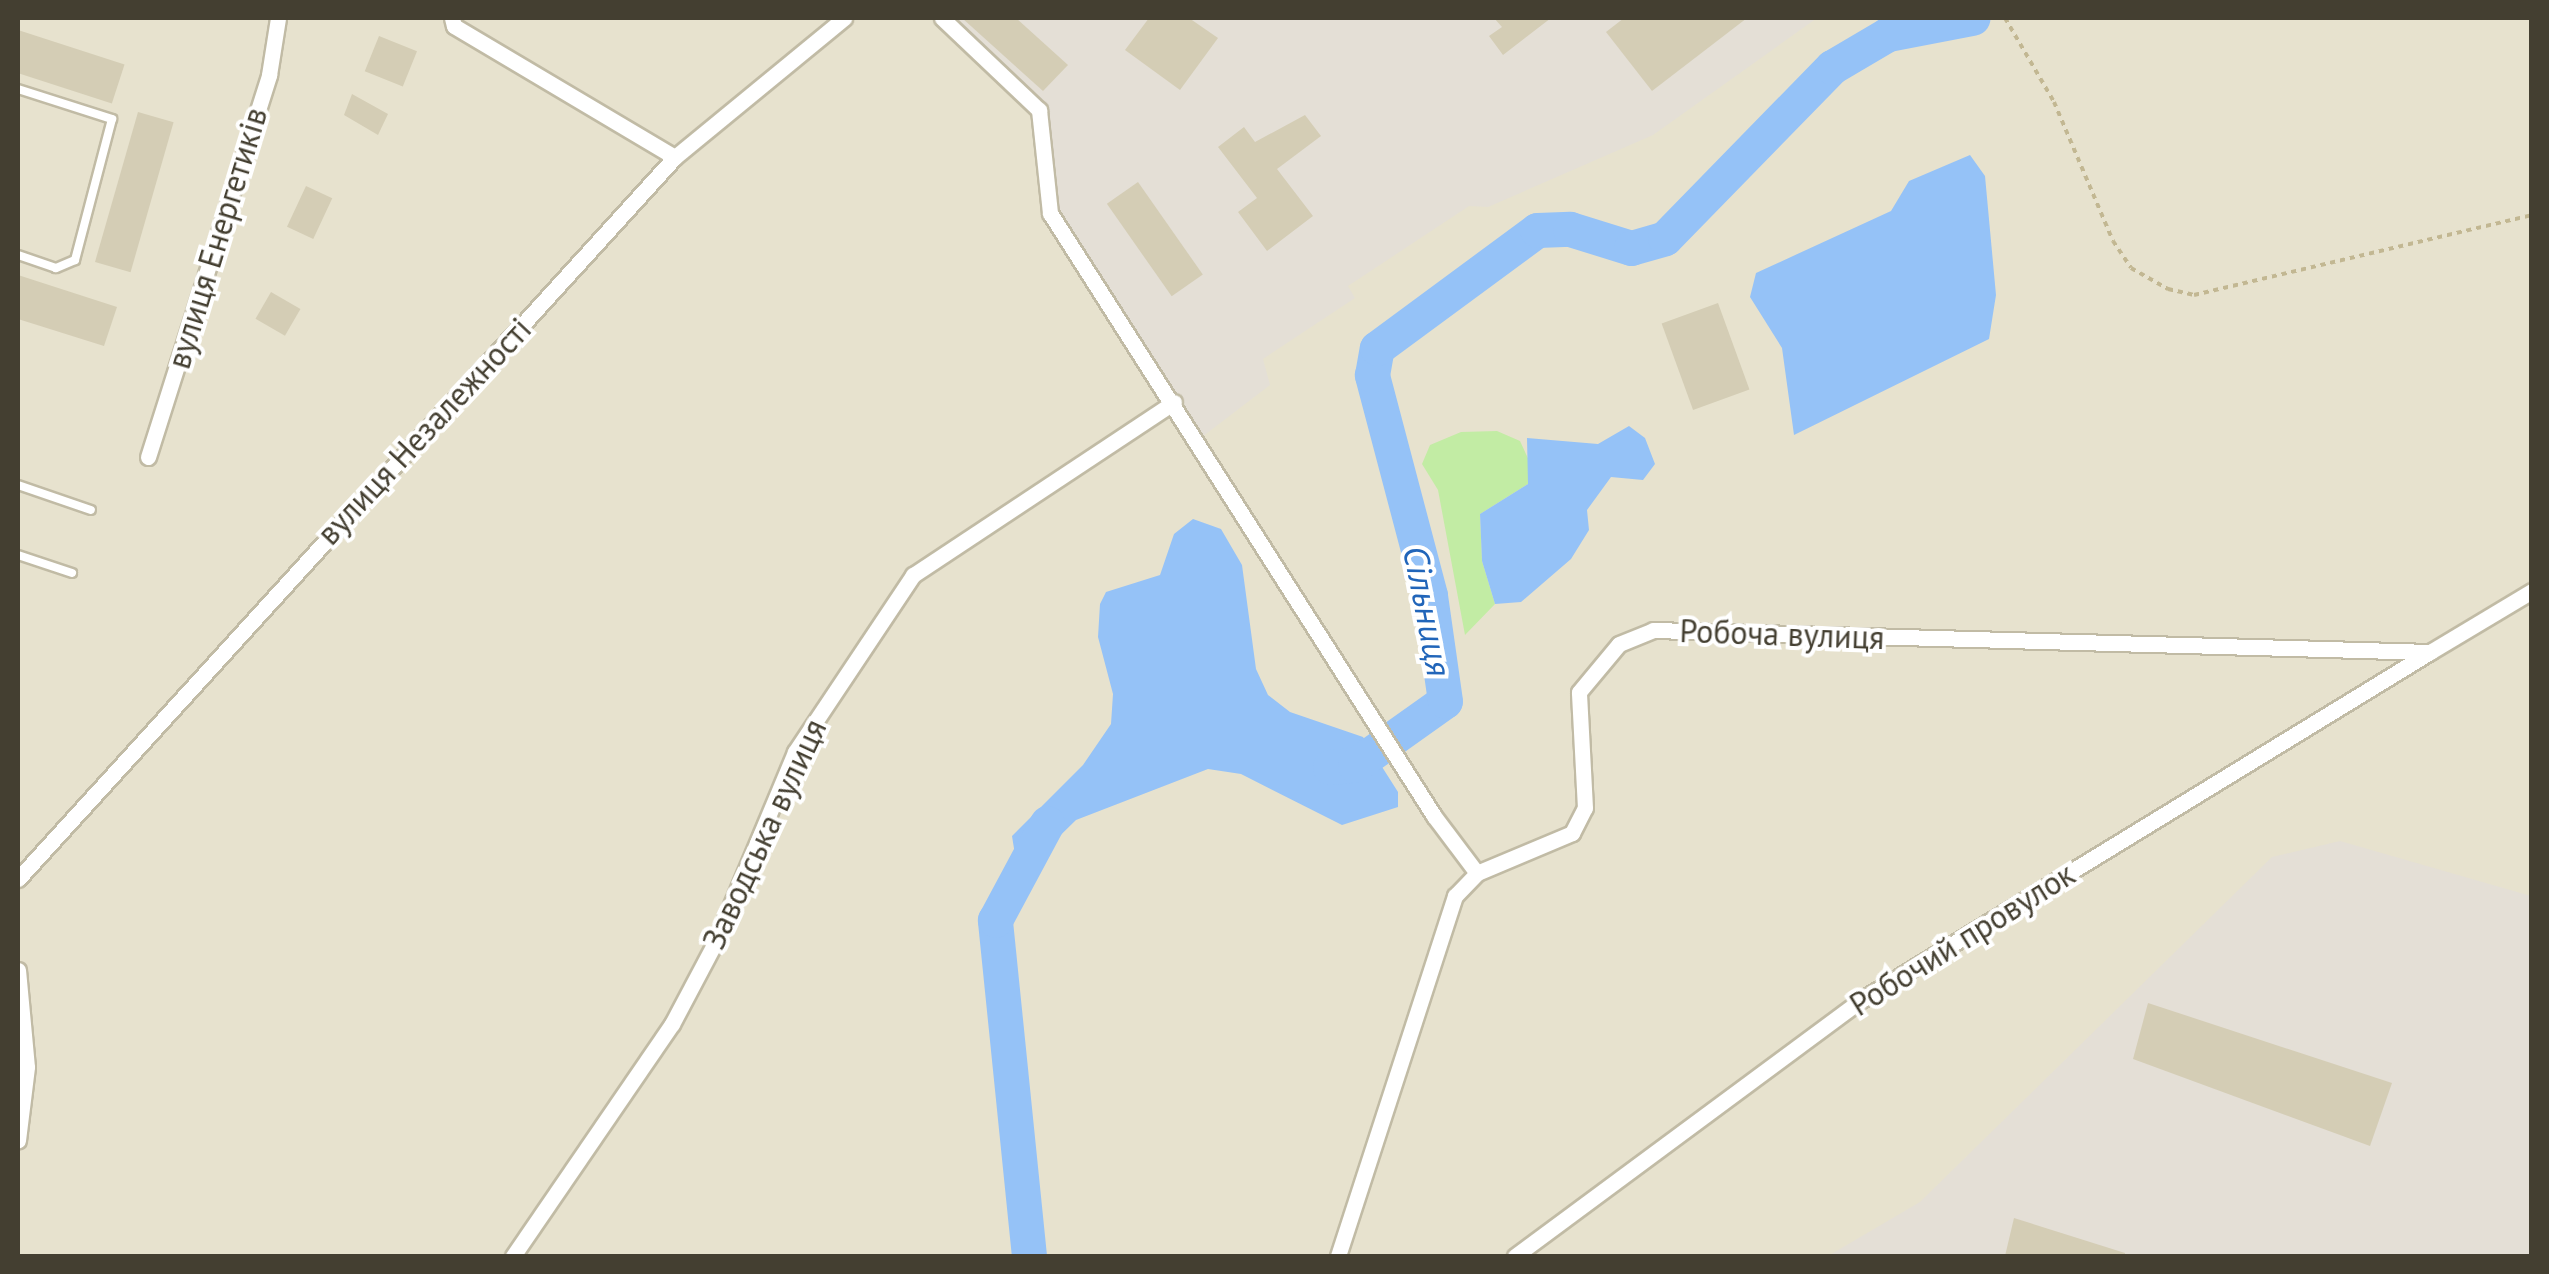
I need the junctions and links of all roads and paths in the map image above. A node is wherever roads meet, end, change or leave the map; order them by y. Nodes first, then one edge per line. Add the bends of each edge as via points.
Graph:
1 (278, 18) edge
2 (452, 18) edge
3 (844, 18) edge
4 (942, 18) edge
5 (2005, 18) edge
6 (18, 90) edge
7 (674, 158) junction
8 (2532, 216) edge
9 (18, 254) edge
10 (1174, 402) junction
11 (148, 457) dead end
12 (18, 485) edge
13 (91, 510) dead end
14 (18, 555) edge
15 (72, 573) dead end
16 (2532, 592) edge
17 (2430, 652) junction
18 (21, 873) edge
19 (1477, 873) junction
20 (18, 970) edge
21 (18, 1140) edge
22 (513, 1256) edge
23 (1338, 1256) edge
24 (1515, 1256) edge

1 - 11 street, вулиця Енергетиків via 269,75
2 - 7 street via 454,26
3 - 7 street, вулиця Незалежності
4 - 10 street via 1038,110 1050,213
5 - 8 path via 2054,102 2113,241 2131,268 2168,289 2194,295
6 - 9 lane via 112,119 75,260 56,268
7 - 18 street, вулиця Незалежності
10 - 19 street via 1374,723
10 - 22 street, Заводська вулиця via 913,574 795,752 716,940 672,1024
12 - 13 lane
14 - 15 lane
16 - 17 street
17 - 19 street, Робоча вулиця via 1653,630 1620,644 1578,692 1585,808 1572,833
17 - 24 street, Робочий провулок via 1861,1000
19 - 23 street via 1455,896
20 - 21 street via 27,1066

